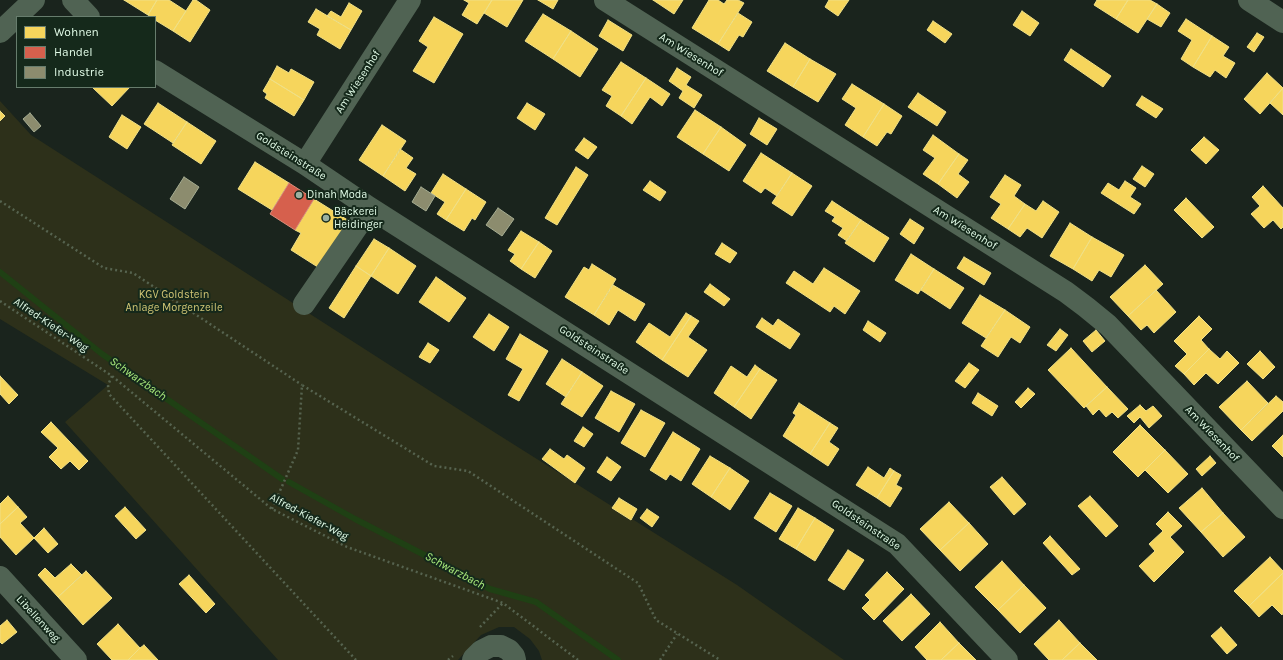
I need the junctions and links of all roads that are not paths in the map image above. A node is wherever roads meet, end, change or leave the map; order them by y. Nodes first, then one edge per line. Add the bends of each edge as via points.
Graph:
1 (34, 0) edge
2 (73, 0) edge
3 (410, 0) edge
4 (605, 0) edge
5 (1249, 0) edge
6 (17, 16) edge
7 (88, 16) edge
8 (16, 17) edge
9 (1283, 22) edge
10 (0, 32) edge
11 (156, 72) edge
12 (305, 164) junction
13 (370, 208) junction
14 (304, 304) dead end
15 (1283, 508) edge
16 (0, 577) edge
17 (76, 660) edge
18 (473, 660) edge
19 (515, 660) edge
20 (1007, 660) edge

1 - 6 street
2 - 7 street
3 - 12 street, Am Wiesenhof
4 - 15 street, Am Wiesenhof via 1060,288 1086,307 1108,325
5 - 9 street
8 - 10 street
11 - 12 street, Goldsteinstraße
12 - 13 street, Goldsteinstraße
13 - 14 street
13 - 20 street, Goldsteinstraße via 897,544
16 - 17 street, Libellenweg
18 - 19 street via 481,651 491,646 501,646 514,656

